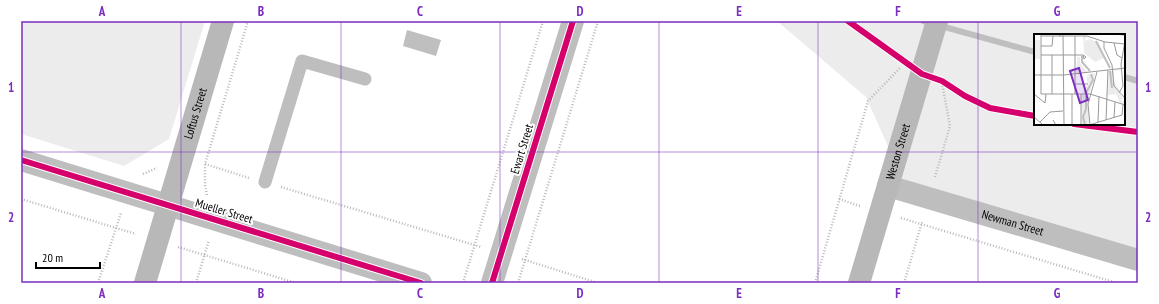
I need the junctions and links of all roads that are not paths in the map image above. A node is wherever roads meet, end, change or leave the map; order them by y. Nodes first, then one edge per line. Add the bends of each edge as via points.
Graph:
1 (223, 21) edge
2 (572, 21) edge
3 (937, 21) edge
4 (365, 79) dead end
5 (21, 160) edge
6 (265, 182) road end
7 (888, 186) junction
8 (168, 206) junction
9 (1138, 260) edge
10 (145, 283) edge
11 (421, 283) edge
12 (492, 283) edge
13 (859, 283) edge

1 - 8 street, Loftus Street
2 - 12 street, Ewart Street
3 - 7 street, Weston Street
4 - 6 lane via 302,61
5 - 8 street, Mueller Street
7 - 9 street, Newman Street
7 - 13 street, Weston Street
8 - 10 street, Loftus Street
8 - 11 street, Mueller Street

